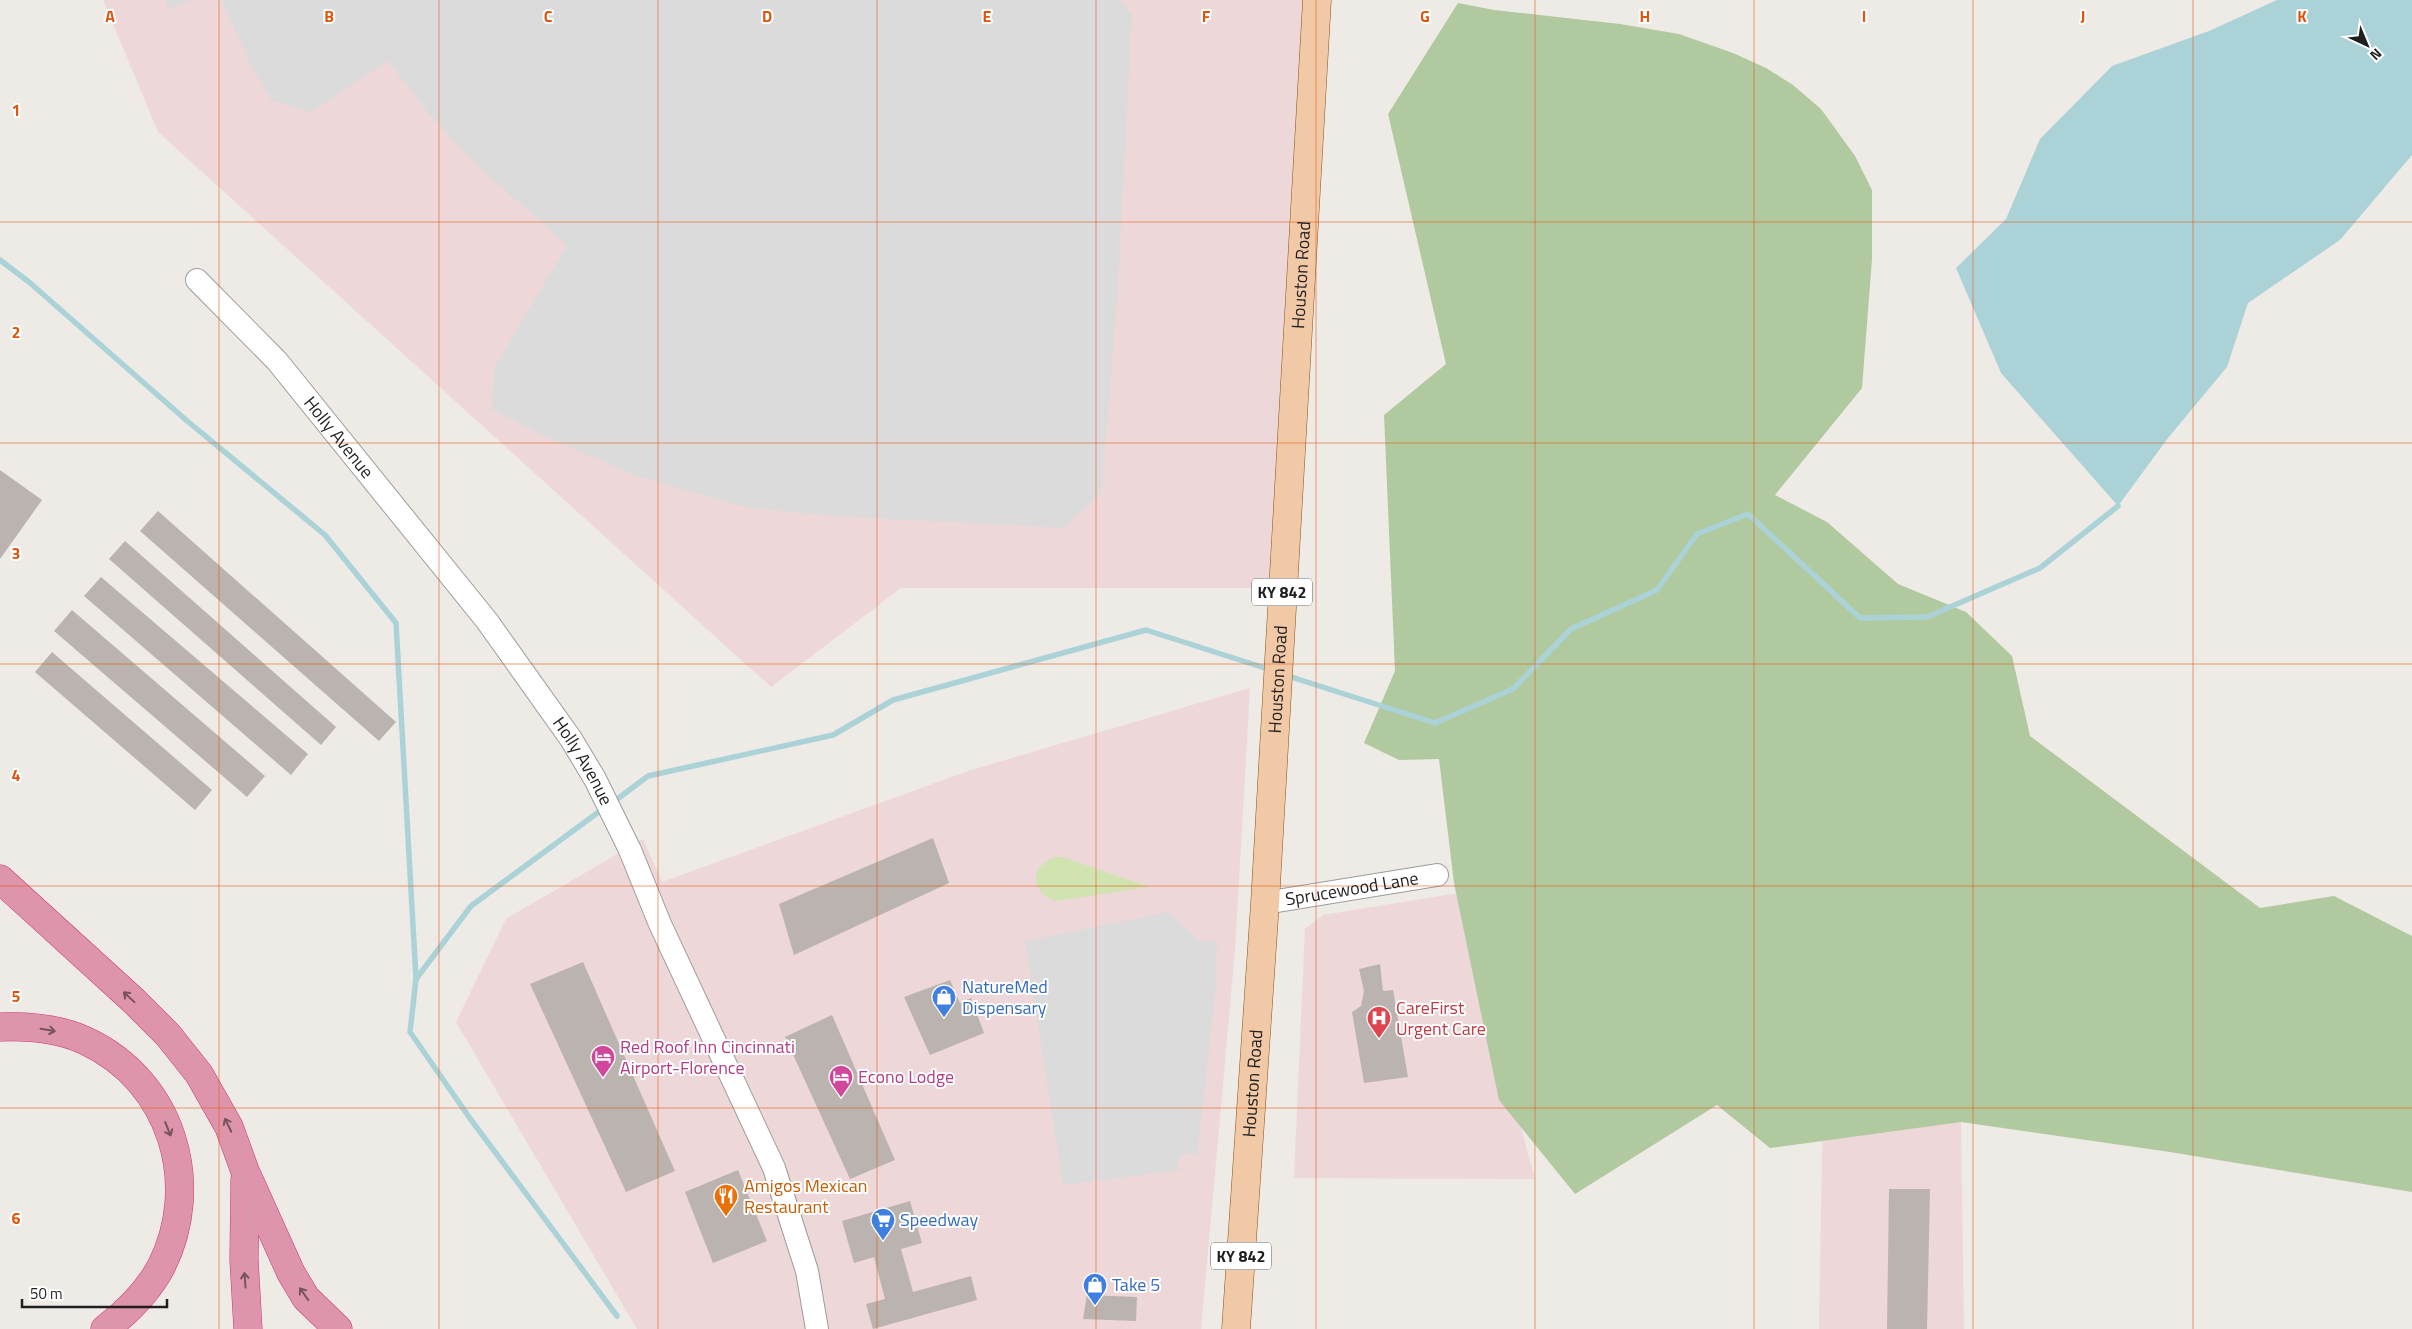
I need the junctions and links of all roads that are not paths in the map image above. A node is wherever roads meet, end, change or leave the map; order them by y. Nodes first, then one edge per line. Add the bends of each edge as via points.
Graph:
1 (1317, 0) edge
2 (198, 280) dead end
3 (1438, 875) dead end
4 (0, 879) edge
5 (1265, 903) junction
6 (0, 1027) edge
7 (245, 1171) junction
8 (105, 1329) edge
9 (248, 1329) edge
10 (338, 1329) edge
11 (816, 1329) edge
12 (1236, 1329) edge

1 - 5 main road, Houston Road / KY 842
2 - 11 street, Holly Avenue via 277,361 487,621 571,739 595,779 774,1168 809,1278
3 - 5 street, Sprucewood Lane
7 -> 4 highway via 229,1127 199,1074 168,1036
5 - 12 main road, Houston Road / KY 842
6 -> 8 highway via 24,1026 60,1032 107,1053 127,1068 158,1104 170,1132 179,1165 180,1189 178,1218 171,1245 145,1290 123,1315
9 -> 7 highway via 244,1260
10 -> 7 highway via 306,1298 290,1273

